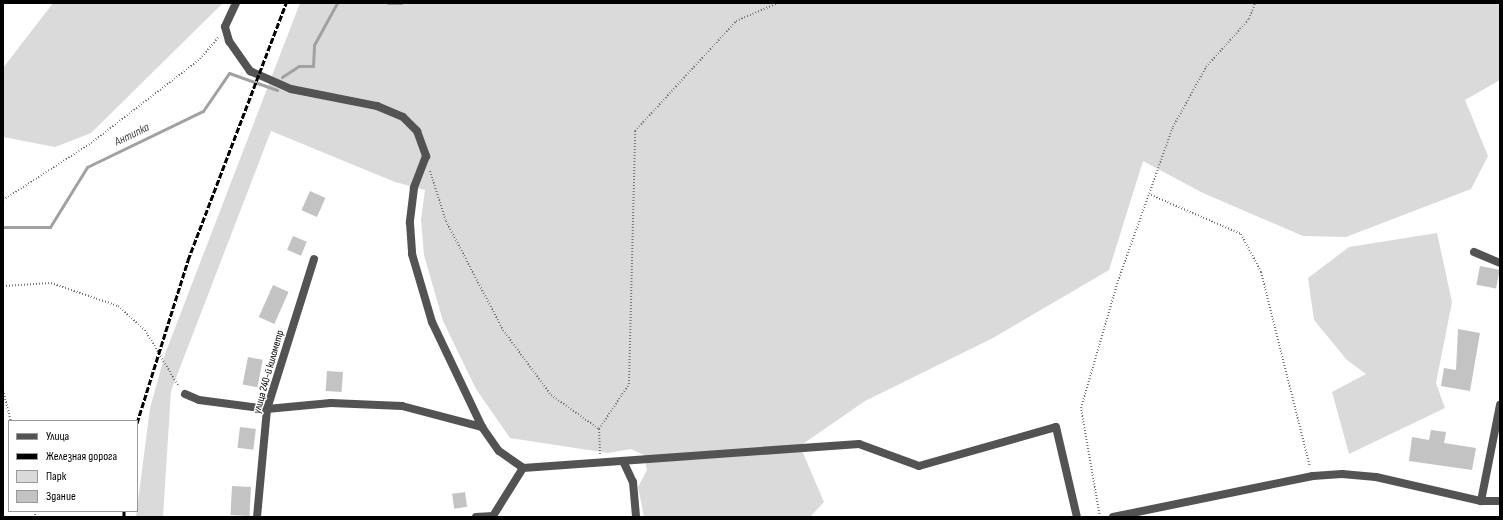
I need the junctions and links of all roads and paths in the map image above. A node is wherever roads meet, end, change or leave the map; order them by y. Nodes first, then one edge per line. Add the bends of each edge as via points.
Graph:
1 (236, 3) edge
2 (778, 3) edge
3 (1255, 3) edge
4 (226, 27) junction
5 (426, 156) junction
6 (1151, 195) junction
7 (3, 200) edge
8 (1474, 252) dead end
9 (314, 259) dead end
10 (1500, 263) edge
11 (3, 286) edge
12 (3, 390) edge
13 (185, 394) joint
14 (1500, 405) edge
15 (267, 409) junction
16 (11, 420) edge
17 (482, 427) junction
18 (599, 429) junction
19 (624, 463) junction
20 (601, 464) junction
21 (522, 468) junction
22 (1312, 476) junction
23 (1481, 501) junction
24 (1500, 502) edge
25 (257, 517) edge
26 (476, 517) edge
27 (636, 517) edge
28 (1077, 517) edge
29 (1100, 517) edge
30 (1112, 517) edge

1 - 4 street
2 - 18 path via 736,21 635,131 629,384
3 - 6 path via 1249,19 1206,67 1173,127
4 - 5 street via 229,41 250,71 291,89 356,100 403,117 418,131
4 - 7 path via 200,59 91,143
5 - 17 street via 414,188 410,223 412,254 432,322
5 - 18 path via 446,221 503,330 551,395
6 - 22 path via 1241,234 1261,272
6 - 29 path via 1117,284 1081,408
8 - 10 street
9 - 15 street, улица 240-й километр
11 - 13 path via 51,283 118,306 141,325
12 - 16 path
13 - 15 street via 199,400
14 - 23 street
15 - 17 street via 331,403 402,406
15 - 25 street, улица 240-й километр
17 - 21 street via 499,451
18 - 20 path
19 - 20 street
19 - 27 street via 633,482
19 - 28 street via 858,444 919,466 1056,427
20 - 21 street
21 - 26 street via 493,516
22 - 23 street via 1376,477
22 - 30 street
23 - 24 street

